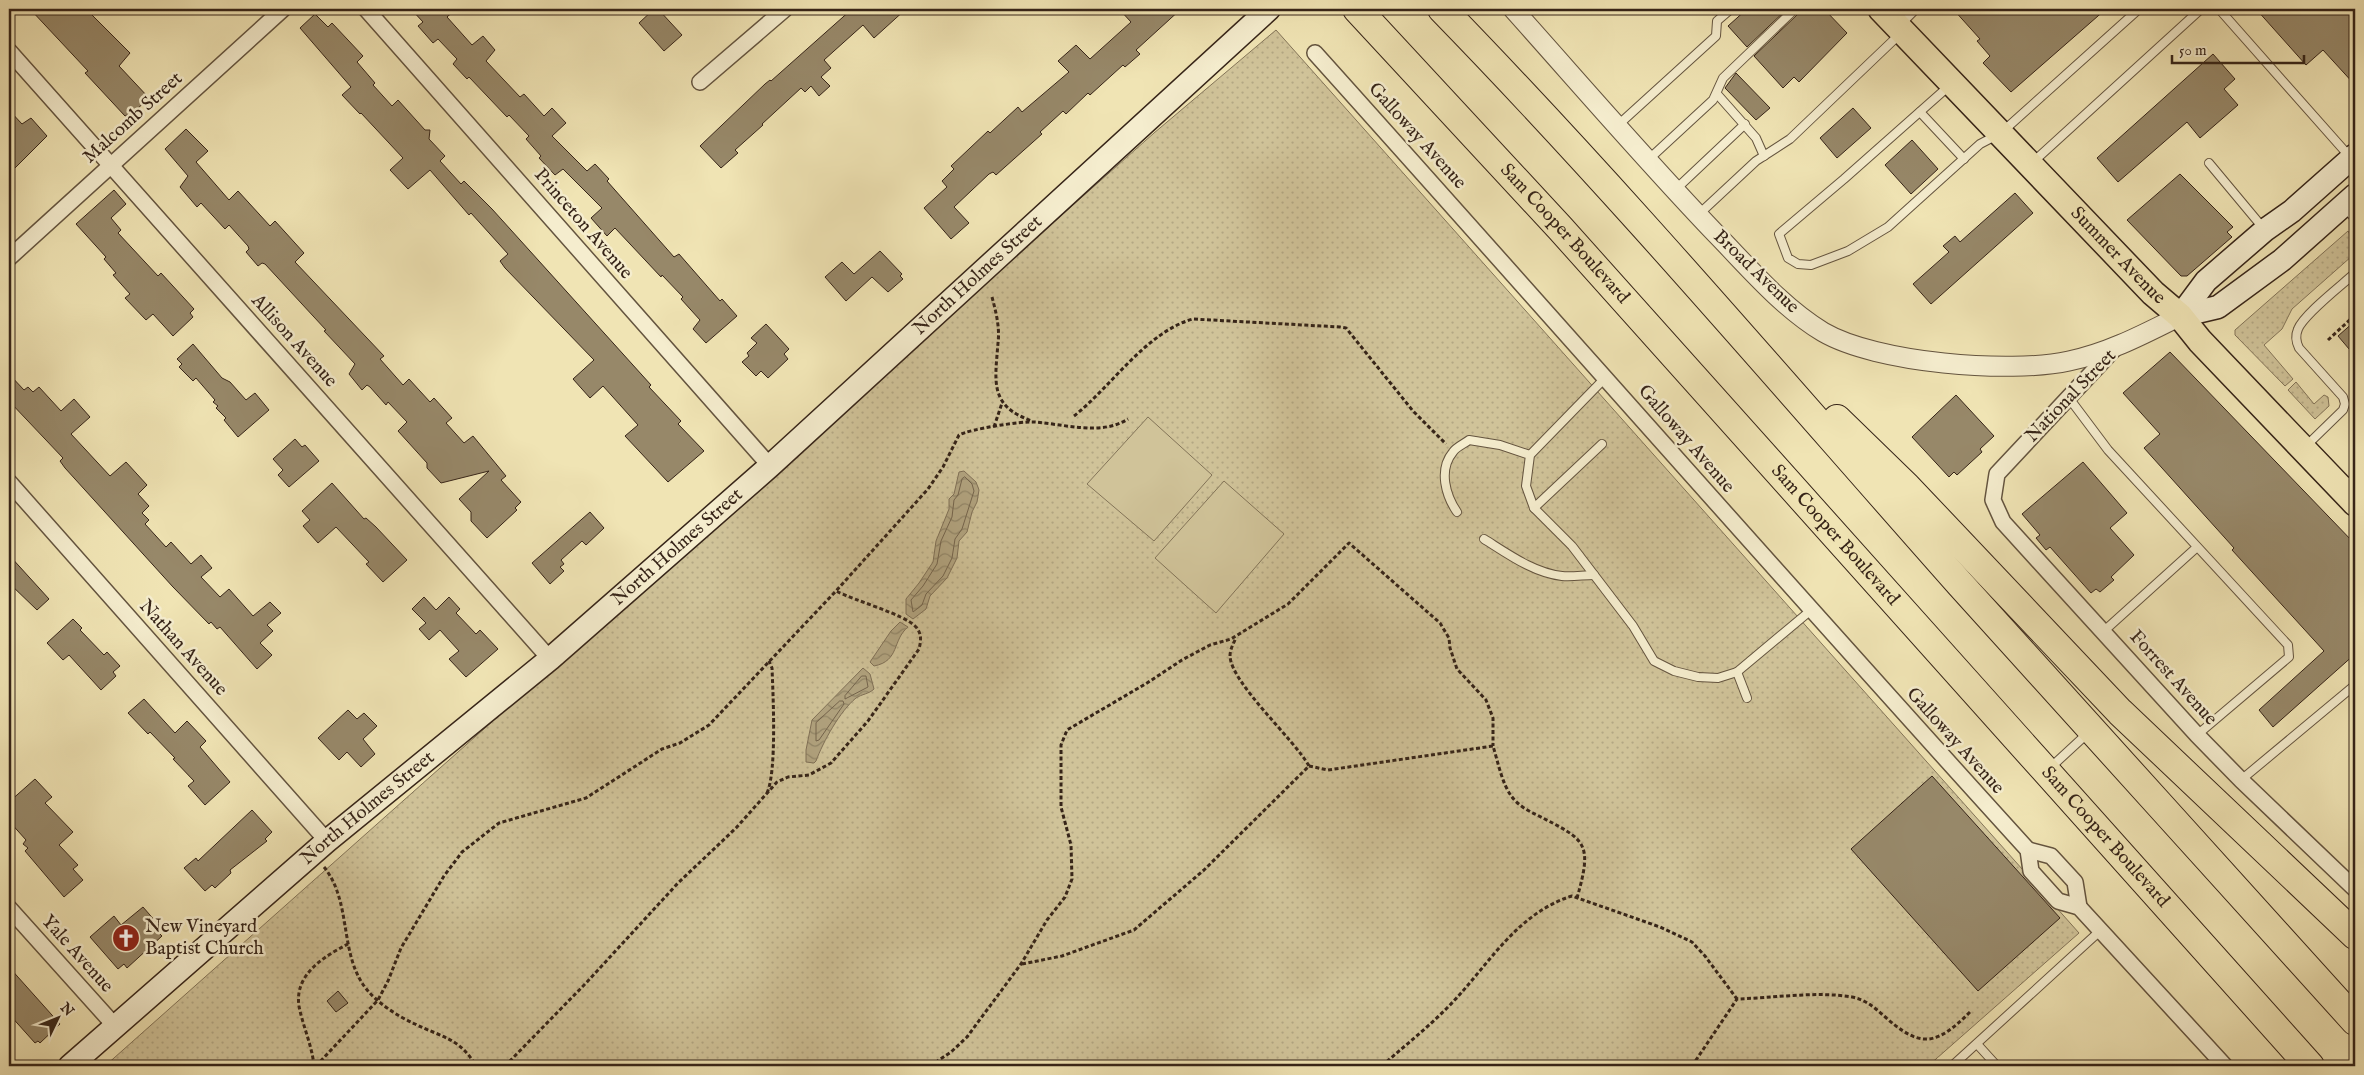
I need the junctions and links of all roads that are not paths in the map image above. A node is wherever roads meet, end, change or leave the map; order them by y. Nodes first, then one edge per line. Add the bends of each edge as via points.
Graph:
1 (284, 9) edge
2 (366, 9) edge
3 (785, 9) edge
4 (1358, 9) edge
5 (1442, 9) edge
6 (1513, 9) edge
7 (1731, 9) edge
8 (1795, 9) edge
9 (1916, 9) edge
10 (2139, 9) edge
11 (2201, 9) edge
12 (2220, 9) edge
13 (1263, 11) edge
14 (1893, 22) edge
15 (9, 50) edge
16 (1315, 53) dead end
17 (700, 82) dead end
18 (1952, 82) junction
19 (1717, 94) junction
20 (1920, 112) junction
21 (1745, 124) junction
22 (1617, 126) junction
23 (2000, 133) junction
24 (1764, 156) junction
25 (2353, 157) edge
26 (1964, 159) junction
27 (1648, 160) junction
28 (2209, 163) dead end
29 (2030, 164) junction
30 (110, 165) junction
31 (1675, 190) junction
32 (2351, 206) edge
33 (1698, 215) junction
34 (2265, 230) junction
35 (9, 258) edge
36 (1676, 260) junction
37 (2355, 273) edge
38 (2180, 316) junction
39 (2115, 348) junction
40 (1606, 377) junction
41 (2068, 398) junction
42 (1602, 444) dead end
43 (2303, 449) junction
44 (1530, 455) junction
45 (770, 466) junction
46 (1997, 474) joint
47 (9, 482) edge
48 (2351, 490) edge
49 (1534, 508) junction
50 (1457, 512) dead end
51 (1484, 539) dead end
52 (2196, 548) junction
53 (1594, 575) junction
54 (1810, 611) junction
55 (2104, 631) junction
56 (550, 658) junction
57 (1737, 672) junction
58 (2355, 685) edge
59 (1748, 698) dead end
60 (2092, 729) junction
61 (2197, 735) junction
62 (2045, 772) junction
63 (2241, 780) junction
64 (320, 847) junction
65 (2028, 850) junction
66 (2355, 889) edge
67 (2080, 907) junction
68 (9, 908) edge
69 (2101, 930) junction
70 (2355, 935) edge
71 (2355, 1021) edge
72 (115, 1026) junction
73 (1976, 1044) junction
74 (70, 1066) edge
75 (1952, 1066) edge
76 (1997, 1066) edge
77 (2225, 1066) edge
78 (2310, 1066) edge

1 - 30 street, Malcomb Street
2 - 45 street, Princeton Avenue
3 - 17 street
4 - 62 highway, Sam Cooper Boulevard via 1560,228
5 - 36 highway via 1538,108
6 - 22 street, Broad Avenue
7 - 22 lane via 1717,21 1716,36
8 - 19 lane via 1723,78
9 - 14 lane
10 - 23 lane
11 - 29 lane
12 - 25 lane
13 - 45 main road, North Holmes Street
14 - 18 main road, Summer Avenue
14 - 24 lane via 1790,139
15 - 30 street, Allison Avenue
16 - 40 street, Galloway Avenue
18 - 20 lane
18 - 23 main road, Summer Avenue
19 - 21 lane
19 - 27 lane
20 - 26 lane
20 - 26 lane via 1779,234 1788,258 1798,264 1811,265 1848,251 1888,227
21 - 24 lane
21 - 31 lane
22 - 27 street, Broad Avenue
23 - 26 lane via 1980,144
23 - 29 main road, Summer Avenue
24 - 33 lane
25 - 34 main road, National Street via 2292,211
27 - 31 street, Broad Avenue
28 - 34 lane
29 - 38 main road, Summer Avenue via 2153,293
30 - 35 street, Malcomb Street
30 - 56 street, Allison Avenue
31 - 33 street, Broad Avenue
32 - 38 main road, National Street via 2218,307
33 - 39 street, Broad Avenue via 1782,302 1847,344 1876,353 2013,367 2068,361
34 - 38 main road, National Street via 2206,281
36 - 60 highway
36 - 70 highway via 1907,487 2120,712
37 - 43 lane via 2304,319 2298,329 2296,340 2299,348 2343,397 2345,404 2343,410
38 - 39 street, National Street
38 - 43 main road, Summer Avenue
39 - 41 street, National Street
40 - 44 lane
40 - 54 street, Galloway Avenue
41 - 46 street, National Street
41 - 52 lane via 2108,450
42 - 49 lane
43 - 48 main road, Summer Avenue
44 - 49 lane via 1526,486
44 - 50 lane via 1500,445 1469,440 1453,451 1447,464 1445,486
45 - 56 main road, North Holmes Street
46 - 55 street, Forrest Avenue via 1993,500 2003,522
47 - 64 street, Nathan Avenue
49 - 53 lane via 1572,546
51 - 53 lane via 1536,568 1562,576
52 - 55 lane
52 - 61 lane via 2288,645 2288,657
53 - 57 lane via 1633,626 1654,661 1674,671 1698,677 1718,678
54 - 57 lane
54 - 65 street, Galloway Avenue
55 - 61 street, Forrest Avenue
56 - 64 main road, North Holmes Street
57 - 59 lane
58 - 63 lane
60 - 62 lane
60 - 71 highway
61 - 63 street, Forrest Avenue
62 - 78 highway, Sam Cooper Boulevard
63 - 66 street, Forrest Avenue
64 - 72 main road, North Holmes Street
65 - 67 street, Galloway Avenue via 2031,871 2058,900
65 - 67 street via 2051,856 2063,868 2075,882
67 - 69 street, Galloway Avenue
68 - 72 street, Yale Avenue
69 - 73 lane
69 - 77 street, Galloway Avenue
72 - 74 main road, North Holmes Street
73 - 75 lane
73 - 76 lane

